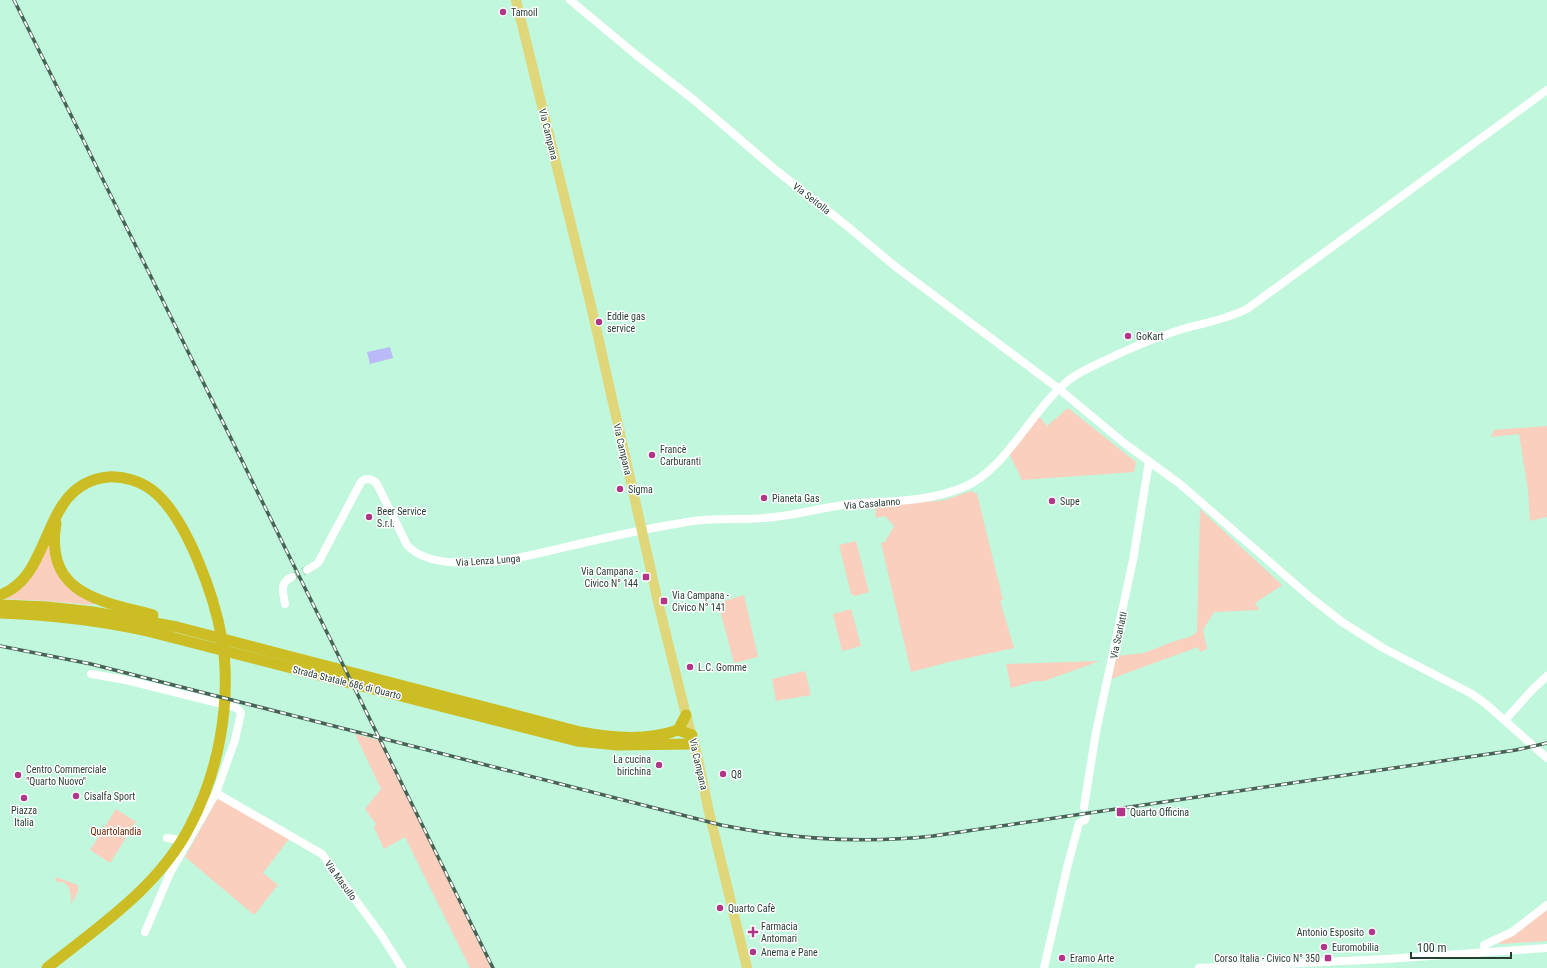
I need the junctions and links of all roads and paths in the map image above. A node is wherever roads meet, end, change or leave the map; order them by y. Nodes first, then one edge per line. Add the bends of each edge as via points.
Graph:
1 (516, 0) edge
2 (570, 0) edge
3 (1547, 90) edge
4 (1059, 389) junction
5 (1149, 462) junction
6 (57, 516) junction
7 (642, 531) junction
8 (307, 570) tunnel mouth
9 (292, 577) tunnel mouth
10 (0, 595) edge
11 (285, 604) dead end
12 (0, 605) edge
13 (0, 613) edge
14 (177, 626) junction
15 (91, 674) dead end
16 (1547, 676) edge
17 (686, 715) junction
18 (1505, 720) junction
19 (678, 730) junction
20 (693, 739) junction
21 (1545, 756) edge
22 (216, 793) junction
23 (1084, 807) dead end
24 (1086, 817) dead end
25 (168, 838) dead end
26 (189, 842) junction
27 (1547, 905) edge
28 (145, 932) dead end
29 (1547, 948) edge
30 (1485, 952) junction
31 (46, 968) edge
32 (402, 968) edge
33 (747, 968) edge
34 (1044, 968) edge
35 (1199, 968) edge

1 - 7 main road, Via Campana via 592,310
2 - 4 street, Via Seitolla via 896,267
3 - 4 street, Via Casalanno via 1247,309 1226,318 1139,344 1087,369
4 - 5 street, Via Seitolla
4 - 7 street, Via Casalanno via 1002,457 982,476 946,494 922,499 851,504 772,518 687,522
5 - 18 street, Via Seitolla via 1180,484 1342,622 1383,648 1472,694
5 - 23 street, Via Scarlatti via 1133,560 1096,732
6 - 10 highway via 29,572 15,587
6 - 14 highway via 54,540 56,558 63,573 75,587 95,599 161,617
6 - 31 highway via 71,493 93,481 108,477 141,483 166,503 190,544 212,598 224,658 224,711 212,774 189,828 171,856 130,900
7 - 8 street, Via Lenza Lunga via 526,557 470,563 438,561 416,553 407,545 377,484 366,479 361,482 318,563
7 - 17 main road, Via Campana
9 - 11 street via 283,585
12 - 14 highway, Strada Statale 686 di Quarto via 93,612
13 - 20 highway, Strada Statale 686 di Quarto via 90,620 147,631 578,741 617,745
14 - 19 highway, Strada Statale 686 di Quarto via 580,732 625,737 656,735
15 - 22 street via 148,685 238,709 241,715 235,740
16 - 18 street
17 - 19 highway
17 - 20 main road, Via Campana
18 - 21 street, Via Seitolla
19 - 20 highway
20 - 33 main road, Via Campana
22 - 26 street
22 - 32 street, Via Masullo via 322,854 382,936
24 - 34 street via 1079,823
25 - 26 street
26 - 28 street via 171,871
27 - 30 street via 1512,932 1484,945
29 - 30 street
30 - 35 street via 1386,960

